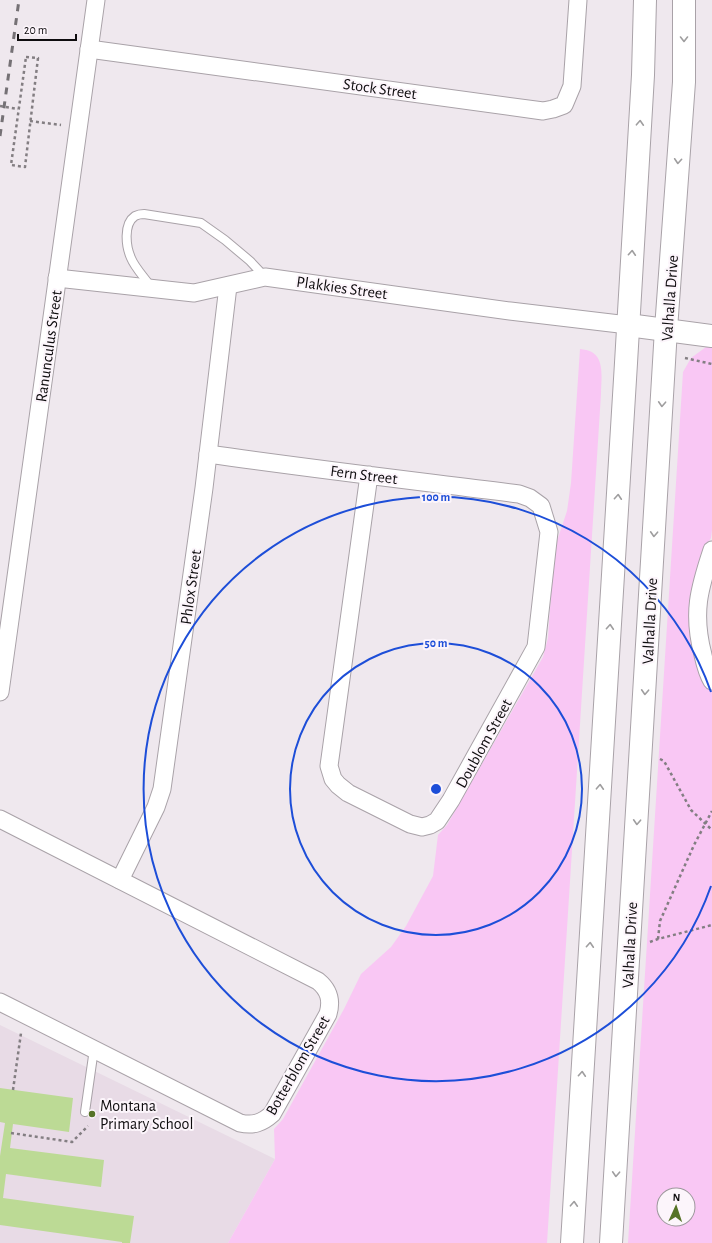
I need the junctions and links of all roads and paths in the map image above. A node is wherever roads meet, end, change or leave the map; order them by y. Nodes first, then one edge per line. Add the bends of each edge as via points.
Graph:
1 (96, 0) edge
2 (578, 0) edge
3 (645, 0) edge
4 (684, 0) edge
5 (89, 49) junction
6 (0, 106) edge
7 (18, 109) junction
8 (30, 121) junction
9 (78, 128) junction
10 (265, 276) junction
11 (57, 278) junction
12 (228, 286) junction
13 (152, 288) junction
14 (628, 325) junction
15 (666, 329) junction
16 (712, 336) edge
17 (685, 358) dead end
18 (712, 364) edge
19 (208, 454) junction
20 (369, 474) junction
21 (541, 506) joint
22 (712, 550) edge
23 (712, 681) edge
24 (0, 692) edge
25 (656, 758) dead end
26 (712, 811) edge
27 (0, 819) edge
28 (706, 824) junction
29 (712, 830) edge
30 (120, 880) junction
31 (712, 926) edge
32 (658, 939) junction
33 (644, 945) dead end
34 (0, 1002) edge
35 (23, 1014) junction
36 (94, 1050) junction
37 (13, 1090) dead end
38 (85, 1112) dead end
39 (91, 1124) dead end
40 (11, 1133) dead end
41 (572, 1243) edge
42 (611, 1243) edge

1 - 5 street, Ranunculus Street
2 - 5 street, Stock Street via 572,86 564,104 553,110 543,111
14 -> 3 main road
4 -> 15 main road, Valhalla Drive via 684,82
5 - 9 street, Ranunculus Street
6 - 7 path, bridge
7 - 8 path via 11,166 25,167
7 - 8 path via 26,56 38,58
8 - 9 path
9 - 11 street, Ranunculus Street
10 - 12 street, Plakkies Street
10 - 13 lane via 201,222 136,215 127,228 128,249 132,260
10 - 14 street, Plakkies Street
11 - 13 street, Plakkies Street
11 - 24 street, Ranunculus Street
12 - 13 street, Plakkies Street via 194,293
12 - 19 street, Phlox Street
14 - 15 main road
41 -> 14 main road
15 - 16 main road
15 -> 42 main road, Valhalla Drive
17 - 18 path
19 - 20 street, Fern Street
19 - 30 street, Phlox Street via 162,789 156,807
20 - 21 street, Fern Street via 519,494
20 - 21 street, Doublom Street via 329,766 333,779 348,793 410,824 422,827 437,821 451,800 536,647 549,532
22 - 23 street via 699,594 697,616 700,644 708,676
25 - 28 path via 664,761 691,810
26 - 28 path
27 - 30 street, Botterblom Street
28 - 29 path
28 - 32 path via 660,921
30 - 36 street, Botterblom Street via 318,981 328,991 330,1006 276,1108 267,1119 254,1124 240,1123
31 - 32 path
32 - 33 path
34 - 35 street, Botterblom Street
35 - 36 street, Botterblom Street
35 - 37 path
36 - 38 lane
39 - 40 path via 72,1142

